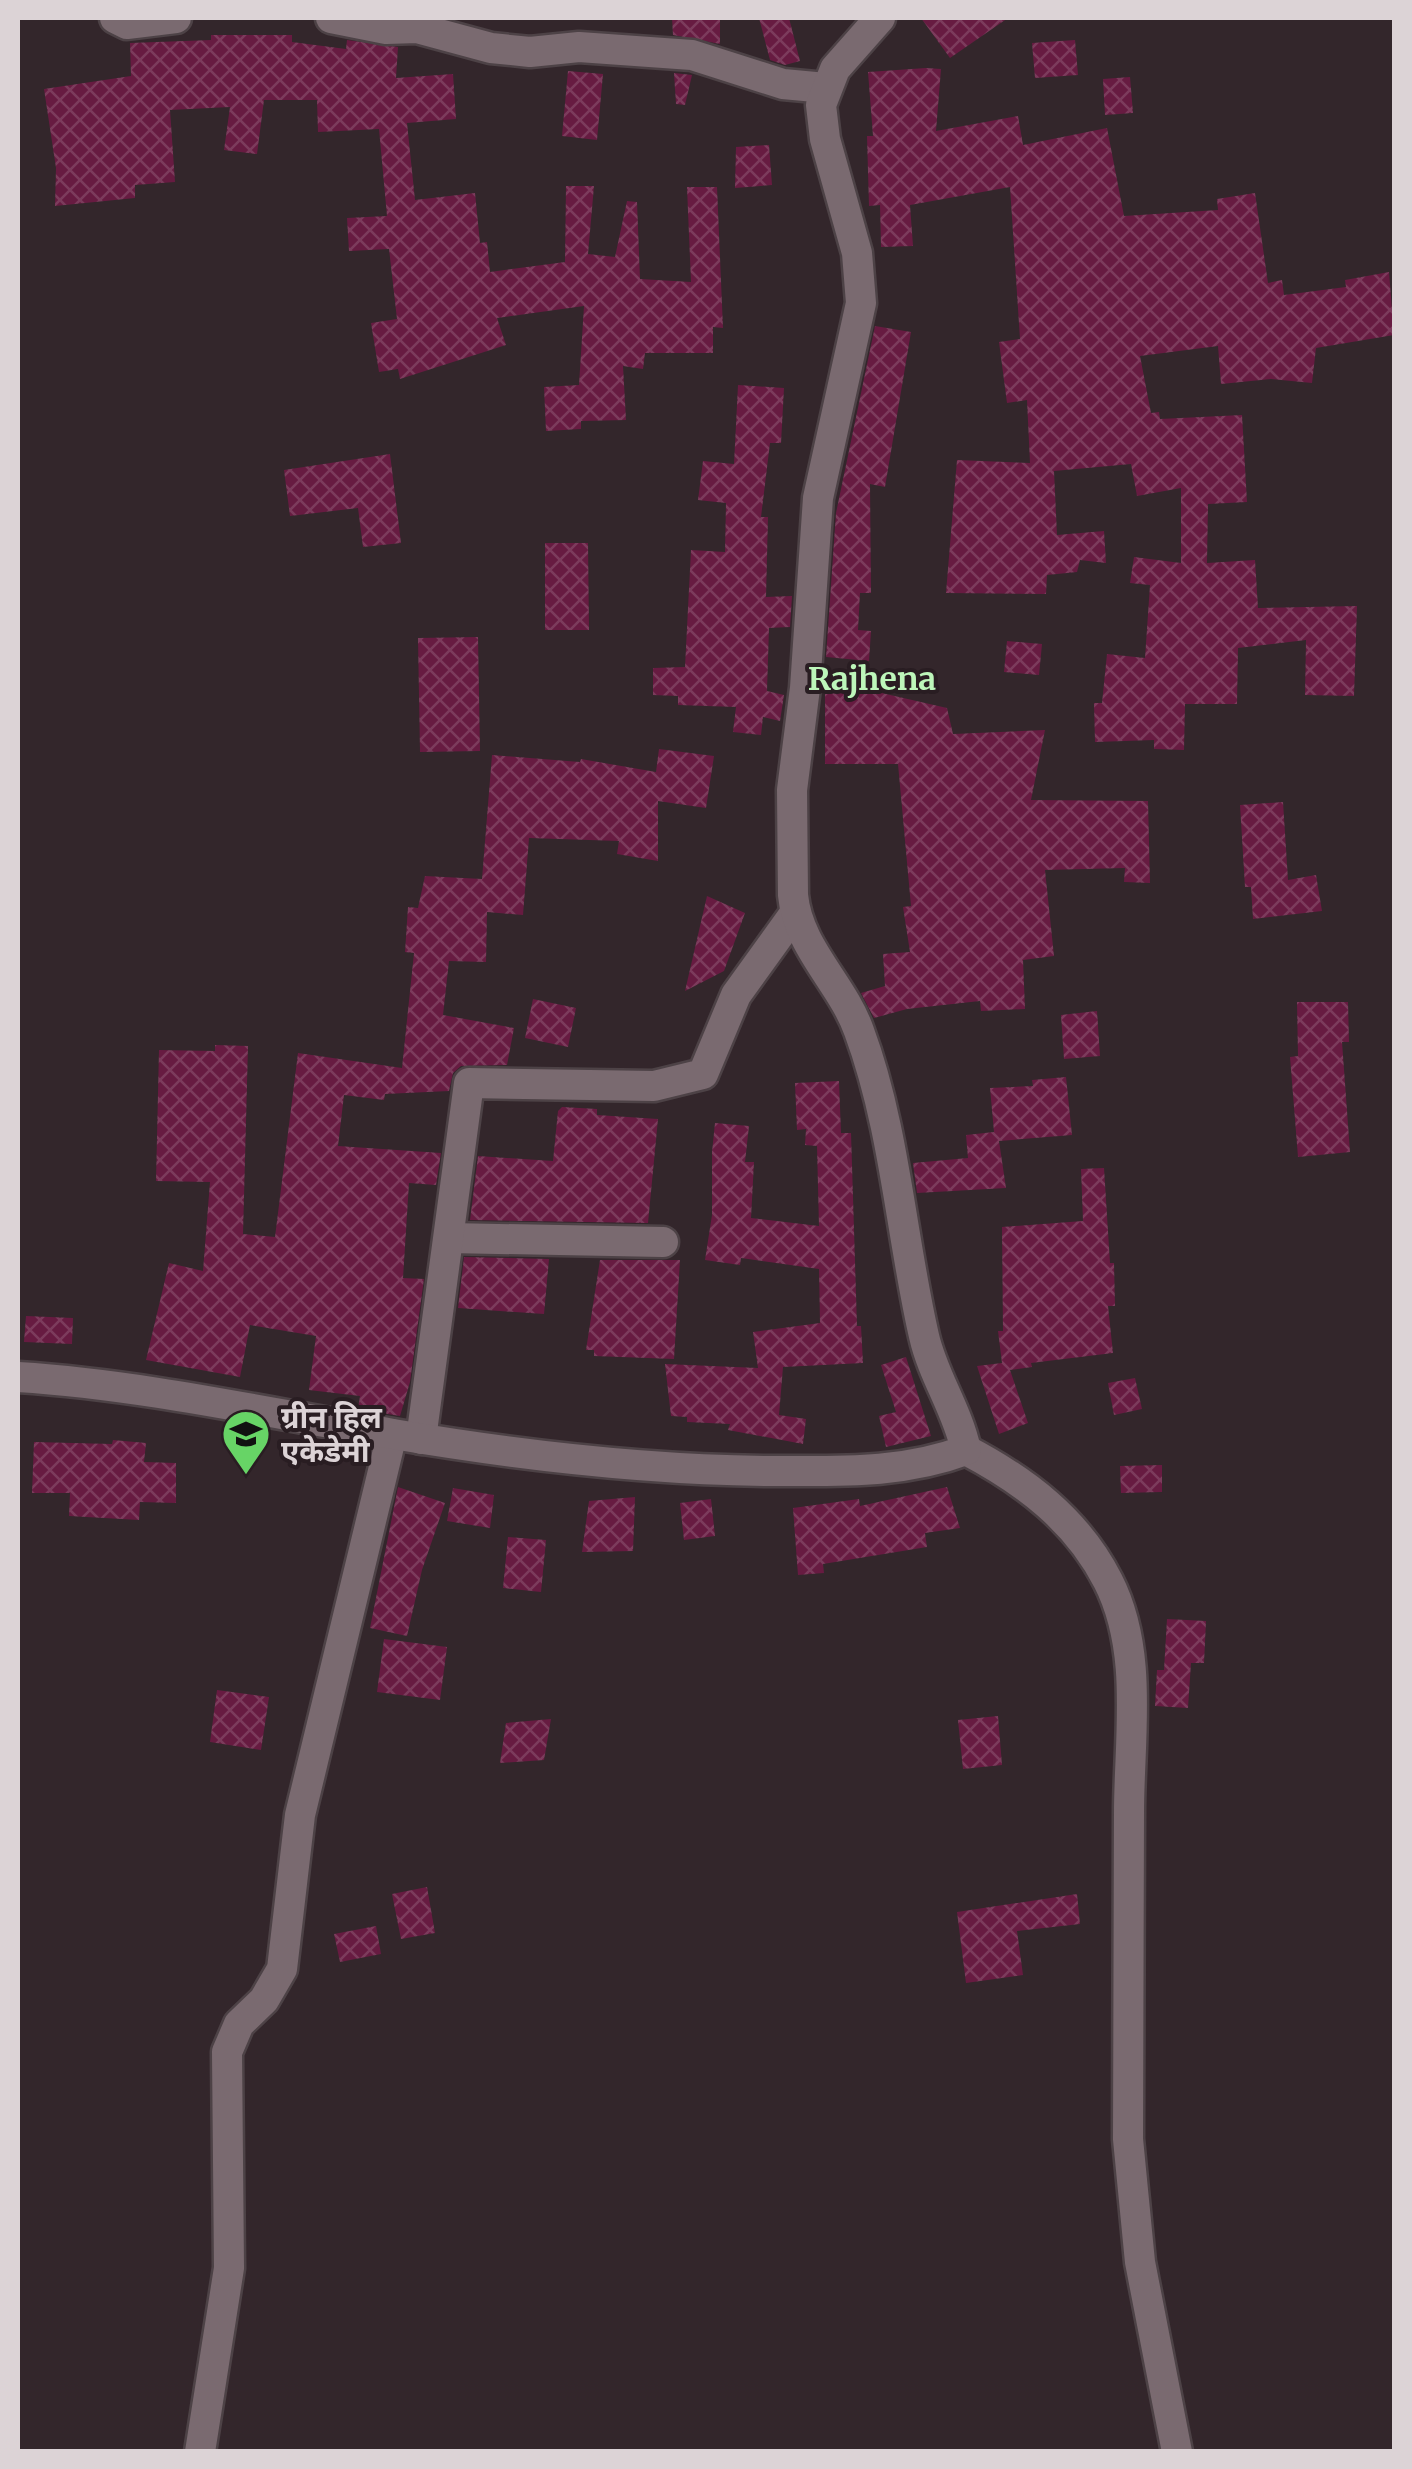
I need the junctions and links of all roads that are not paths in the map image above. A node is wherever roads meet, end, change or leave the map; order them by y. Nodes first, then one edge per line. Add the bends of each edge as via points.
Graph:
1 (115, 18) edge
2 (176, 18) edge
3 (330, 18) edge
4 (880, 18) edge
5 (826, 88) junction
6 (795, 913) junction
7 (449, 1238) junction
8 (663, 1242) dead end
9 (18, 1377) edge
10 (407, 1436) junction
11 (966, 1450) junction
12 (200, 2452) edge
13 (1177, 2452) edge

1 - 2 street via 127,24
3 - 5 street via 530,52 594,48 692,55 784,84
4 - 5 street
5 - 6 street via 825,139 857,253 860,303 818,498 792,790
6 - 7 street via 736,996 703,1074 654,1086 469,1083
6 - 11 street via 860,1031 925,1340
7 - 8 street
7 - 10 street
9 - 10 street
10 - 11 street via 583,1460 726,1470 879,1471
10 - 12 street via 300,1815 282,1969 227,2052 229,2268
11 - 13 street via 1021,1482 1078,1532 1122,1617 1131,1695 1128,2139 1140,2262

